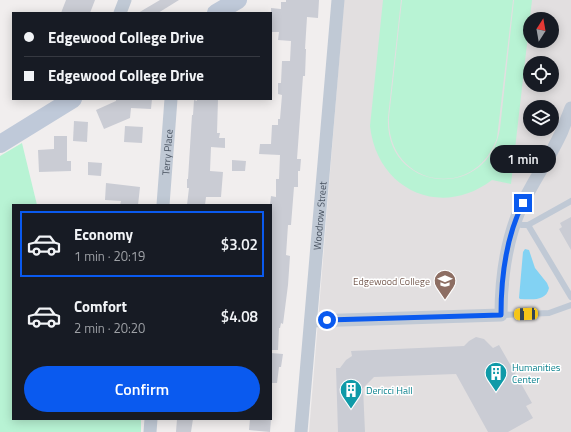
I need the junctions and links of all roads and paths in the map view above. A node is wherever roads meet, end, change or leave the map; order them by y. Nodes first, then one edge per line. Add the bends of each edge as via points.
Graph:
1 (125, 0) edge
2 (238, 0) edge
3 (338, 0) edge
4 (120, 12) edge
5 (218, 12) edge
6 (72, 100) edge
7 (171, 100) edge
8 (571, 108) edge
9 (0, 144) edge
10 (571, 201) edge
11 (163, 204) edge
12 (515, 223) junction
13 (528, 225) junction
14 (571, 297) edge
15 (571, 304) edge
16 (501, 315) junction
17 (311, 321) junction
18 (151, 420) edge
19 (150, 432) edge
20 (301, 432) edge

1 - 4 street
2 - 5 main road
3 - 17 street, Woodrow Street
6 - 9 main road
7 - 11 street, Terry Place
8 - 12 street
10 - 13 lane
12 - 13 lane
12 - 16 street via 506,259
13 - 14 lane
15 - 16 lane via 549,313
16 - 17 street
17 - 20 street, Woodrow Street
18 - 19 street

